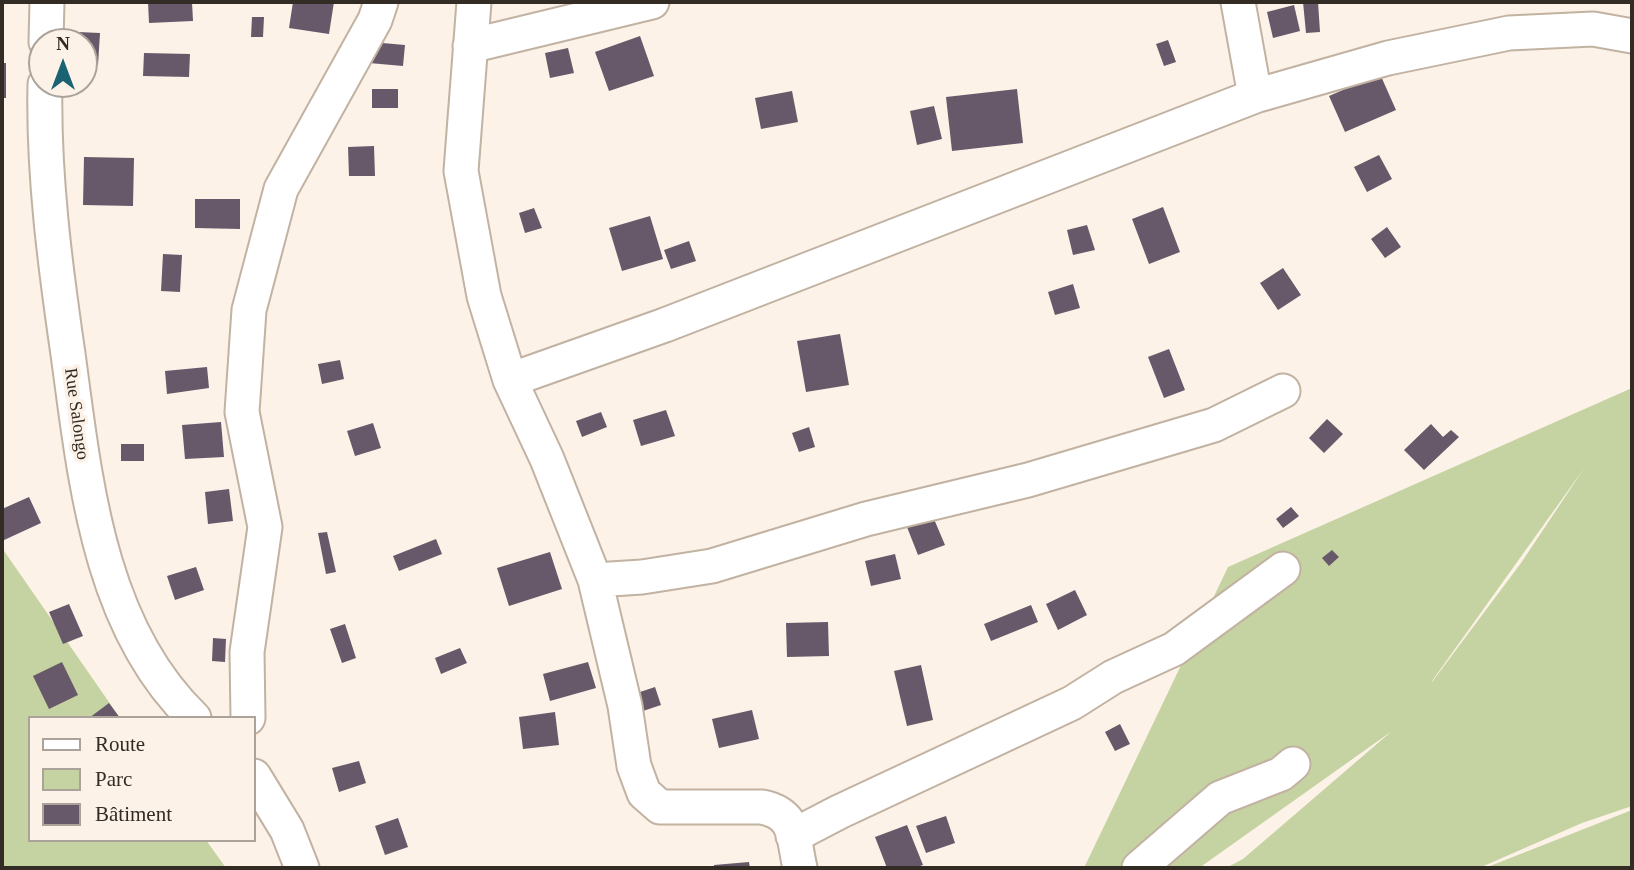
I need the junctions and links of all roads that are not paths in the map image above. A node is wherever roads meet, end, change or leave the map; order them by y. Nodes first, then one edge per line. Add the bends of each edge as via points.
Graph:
1 (47, 2) edge
2 (381, 2) edge
3 (474, 2) edge
4 (652, 2) edge
5 (1238, 2) edge
6 (46, 28) edge
7 (1632, 36) edge
8 (470, 46) junction
9 (1255, 96) junction
10 (45, 98) edge
11 (510, 380) junction
12 (1283, 391) dead end
13 (1283, 569) dead end
14 (595, 580) junction
15 (192, 716) edge
16 (248, 716) edge
17 (1293, 764) dead end
18 (256, 773) edge
19 (793, 836) junction
20 (302, 868) edge
21 (800, 868) edge
22 (1139, 868) edge

1 - 6 street
2 - 16 street via 281,189 249,310 242,412 265,527 247,652
3 - 8 street
4 - 8 street
5 - 9 street
7 - 9 street via 1593,29 1509,33 1388,58
8 - 11 street via 461,171 484,296
9 - 11 street via 665,325
10 - 15 street, Rue Salongo via 60,300 84,467 101,543 129,625 154,673
11 - 14 street
12 - 14 street via 1214,425 1028,480 866,519 712,566
13 - 19 street via 1174,649 1113,677 1072,703
14 - 19 street via 625,706 634,766 644,793 660,807 777,810 790,821
17 - 22 street via 1281,774 1220,798
18 - 20 street
19 - 21 street

